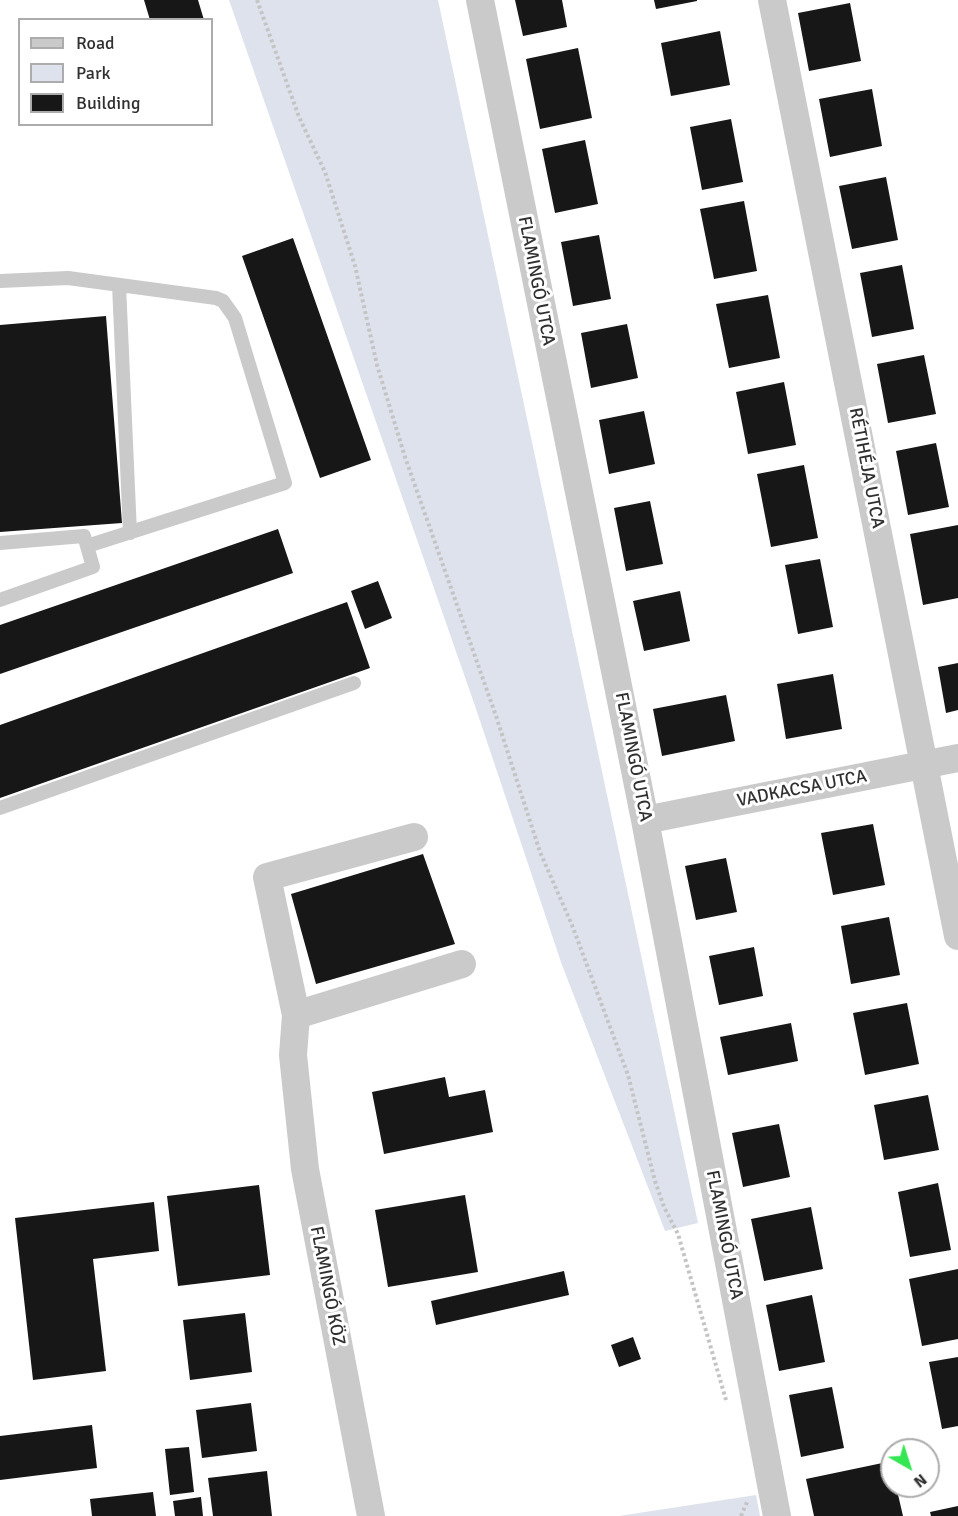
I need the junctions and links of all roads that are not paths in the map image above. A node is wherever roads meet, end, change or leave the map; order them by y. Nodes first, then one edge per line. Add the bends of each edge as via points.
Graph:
1 (480, 0) edge
2 (772, 0) edge
3 (0, 281) edge
4 (119, 285) junction
5 (130, 533) junction
6 (0, 543) edge
7 (87, 546) junction
8 (0, 600) edge
9 (354, 683) dead end
10 (958, 758) edge
11 (925, 765) junction
12 (0, 808) edge
13 (645, 819) junction
14 (414, 837) dead end
15 (958, 936) edge
16 (462, 964) dead end
17 (296, 1015) junction
18 (371, 1516) edge
19 (777, 1516) edge

1 - 13 street, FLAMINGÓ UTCA
2 - 11 street, RÉTIHÉJA UTCA
3 - 4 lane via 68,278
4 - 5 lane
4 - 5 lane via 224,301 231,310 285,483
5 - 7 lane
6 - 7 lane via 84,536
7 - 8 lane via 93,567
9 - 12 lane
10 - 11 street, VADKACSA UTCA
11 - 13 street, VADKACSA UTCA
11 - 15 street, RÉTIHÉJA UTCA
13 - 19 street, FLAMINGÓ UTCA
14 - 17 street, FLAMINGÓ KÖZ via 267,877
16 - 17 street
17 - 18 street, FLAMINGÓ KÖZ via 293,1054 304,1169

